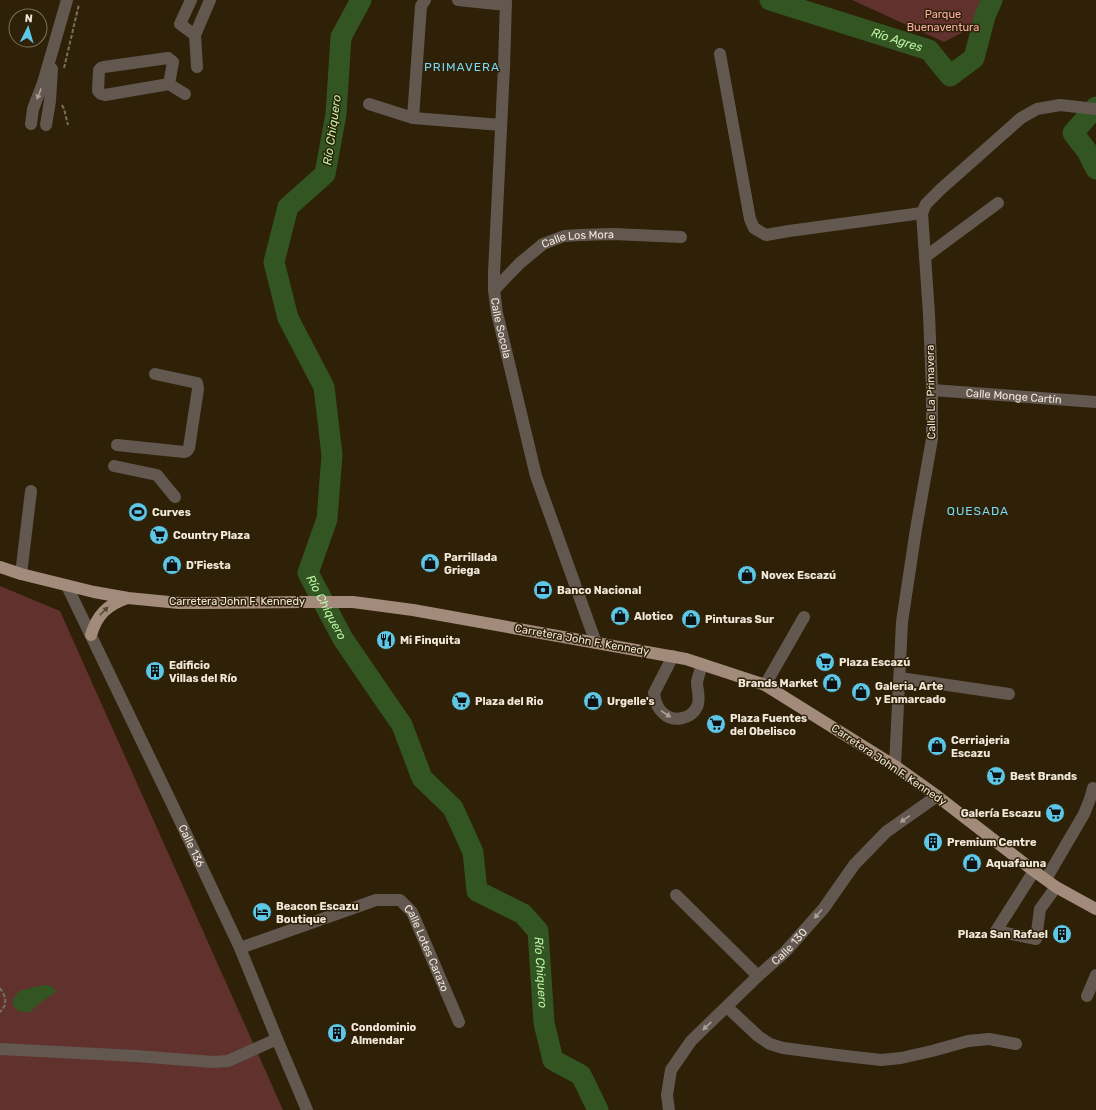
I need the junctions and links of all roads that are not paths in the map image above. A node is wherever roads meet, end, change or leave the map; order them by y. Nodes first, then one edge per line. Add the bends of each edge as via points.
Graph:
1 (67, 0) edge
2 (191, 0) edge
3 (210, 0) edge
4 (425, 0) edge
5 (458, 0) edge
6 (506, 2) edge
7 (195, 35) junction
8 (54, 44) junction
9 (720, 54) dead end
10 (198, 67) dead end
11 (169, 84) junction
12 (184, 94) dead end
13 (369, 104) dead end
14 (1096, 109) edge
15 (413, 118) junction
16 (31, 124) dead end
17 (46, 125) dead end
18 (501, 126) junction
19 (998, 203) dead end
20 (922, 213) junction
21 (681, 237) dead end
22 (925, 257) junction
23 (494, 290) junction
24 (155, 374) dead end
25 (932, 390) junction
26 (1096, 402) edge
27 (117, 445) dead end
28 (114, 466) dead end
29 (31, 491) dead end
30 (175, 497) dead end
31 (0, 567) edge
32 (20, 574) junction
33 (67, 586) junction
34 (128, 598) junction
35 (804, 617) dead end
36 (91, 635) junction
37 (596, 643) junction
38 (673, 656) junction
39 (702, 664) junction
40 (900, 678) junction
41 (765, 685) junction
42 (1009, 694) dead end
43 (895, 766) junction
44 (1093, 788) dead end
45 (937, 796) junction
46 (1034, 871) junction
47 (1046, 879) junction
48 (1056, 887) junction
49 (676, 895) dead end
50 (1096, 909) edge
51 (240, 948) junction
52 (1096, 975) edge
53 (758, 976) junction
54 (1087, 996) dead end
55 (727, 1007) junction
56 (459, 1022) dead end
57 (277, 1040) junction
58 (1016, 1044) dead end
59 (0, 1049) edge
60 (307, 1110) edge
61 (669, 1110) edge

1 - 8 street
2 - 7 street via 180,24
3 - 7 street
4 - 15 street via 421,6
5 - 6 street
6 - 18 street, Calle Socola
7 - 10 street
8 -> 16 street via 33,109
8 - 17 street
9 - 20 street via 750,219 754,228 766,235
11 - 11 street via 173,62 168,58 104,67 99,70 98,91 105,95
11 - 12 street
13 - 15 street
14 - 20 street via 1060,105 1037,109 1021,118 941,189 926,204
15 - 18 street
18 - 23 street, Calle Socola
19 - 22 street
20 - 22 street, Calle La Primavera
21 - 23 street, Calle Los Mora via 613,234 564,236 543,244
22 - 25 street, Calle La Primavera
23 - 37 street, Calle Socola via 497,313 536,476
24 - 27 street via 197,383 189,448 184,452
25 - 26 street, Calle Monge Cartín
25 - 40 street, Calle La Primavera via 932,440 902,622
28 - 30 street via 157,476
29 - 32 street
31 - 32 main road, Carretera John F. Kennedy
32 - 33 main road, Carretera John F. Kennedy
33 - 34 main road, Carretera John F. Kennedy
33 - 36 street, Calle 136
36 -> 34 main road via 100,615 108,607
34 - 37 main road, Carretera John F. Kennedy via 179,603 353,602 413,610
35 - 41 street
36 - 51 street, Calle 136
37 - 38 main road, Carretera John F. Kennedy
38 - 39 main road, Carretera John F. Kennedy
38 -> 39 street via 654,693 663,714 672,718 688,716 698,705 697,683
39 - 41 main road, Carretera John F. Kennedy
40 - 42 street
40 - 43 street, Calle La Primavera
41 - 43 main road, Carretera John F. Kennedy
43 - 45 main road, Carretera John F. Kennedy
44 - 47 street via 1084,814
45 - 46 main road, Carretera John F. Kennedy
45 -> 53 street, Calle 130 via 886,832 854,865 824,908 785,952
46 - 47 main road, Carretera John F. Kennedy
46 - 48 street via 996,931 1036,939 1040,909
47 - 48 main road, Carretera John F. Kennedy
48 - 50 main road, Carretera John F. Kennedy
49 - 53 street
51 - 56 street, Calle Lotes Carazo via 376,900 400,900 412,912
51 - 57 street, Calle 136
52 - 54 street
53 - 55 street, Calle 130
55 - 58 street via 770,1044 837,1055 881,1060 924,1053 968,1041 989,1039
55 -> 61 street, Calle 130 via 691,1040 671,1070 667,1095
57 - 59 street via 228,1060 213,1062
57 - 60 street, Calle 136

